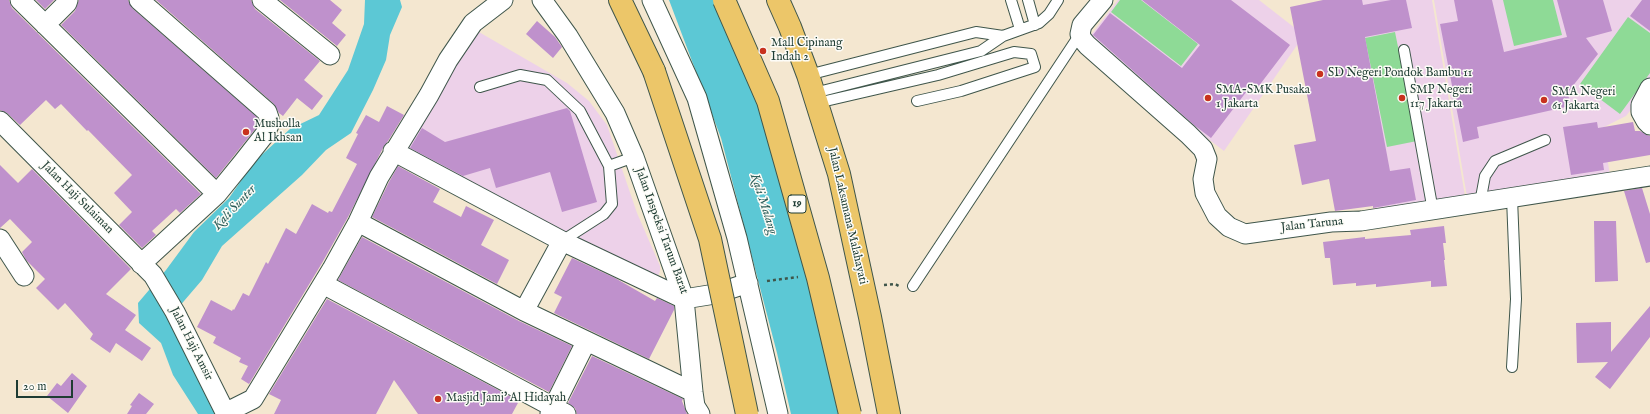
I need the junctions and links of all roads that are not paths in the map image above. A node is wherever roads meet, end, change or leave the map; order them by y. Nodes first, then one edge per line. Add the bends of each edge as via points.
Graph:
1 (20, 0) edge
2 (68, 0) edge
3 (139, 0) edge
4 (262, 0) edge
5 (503, 0) edge
6 (542, 0) edge
7 (620, 0) edge
8 (652, 0) edge
9 (724, 0) edge
10 (778, 0) edge
11 (1011, 0) edge
12 (1028, 0) edge
13 (1058, 0) edge
14 (1103, 0) edge
15 (45, 25) junction
16 (1035, 26) junction
17 (1020, 29) junction
18 (1080, 34) junction
19 (1003, 36) junction
20 (1404, 50) dead end
21 (330, 55) dead end
22 (480, 87) dead end
23 (1650, 88) edge
24 (813, 90) junction
25 (917, 101) dead end
26 (0, 121) edge
27 (1650, 125) edge
28 (1545, 140) dead end
29 (394, 151) junction
30 (634, 157) junction
31 (609, 166) junction
32 (1650, 176) edge
33 (217, 194) junction
34 (1512, 198) junction
35 (1480, 203) junction
36 (1433, 210) junction
37 (358, 222) junction
38 (0, 239) edge
39 (562, 241) junction
40 (147, 270) junction
41 (24, 276) dead end
42 (756, 282) junction
43 (323, 284) junction
44 (913, 286) road end
45 (684, 299) junction
46 (524, 311) junction
47 (586, 342) junction
48 (1512, 367) dead end
49 (693, 392) junction
50 (556, 412) edge
51 (226, 413) edge
52 (700, 414) edge
53 (747, 414) edge
54 (778, 414) edge
55 (850, 414) edge
56 (888, 414) edge

1 - 15 street
2 - 15 street
3 - 33 street via 267,112 269,125 265,134
4 - 21 street
5 - 29 street via 473,23
6 - 30 street, Jalan Inspeksi Tarum Barat via 568,36 615,113
7 - 53 main road, bridge via 654,70 710,239
8 - 42 street via 697,98 737,238
9 - 55 main road, 19, bridge via 768,101 818,278
10 - 24 main road, Jalan Laksamana Malahayati
11 - 17 lane
12 - 16 lane
13 - 16 lane via 1049,14
14 - 18 street via 1082,25
15 - 33 street
16 - 17 lane
17 - 19 lane
18 - 36 street, Jalan Taruna via 1087,45 1203,149 1207,158 1203,179 1205,193 1217,216 1229,227 1245,234
18 - 44 lane
19 - 24 lane via 981,51
19 - 24 lane via 976,32
20 - 36 lane
22 - 31 lane via 520,75 547,80 580,111
23 - 27 street via 1641,105 1641,112
24 - 25 lane via 938,75 1014,52 1031,54 1036,67 961,91
24 - 56 main road, Jalan Laksamana Malahayati via 839,174
26 - 40 street, Jalan Haji Sulaiman
28 - 35 lane via 1495,161 1485,176
29 - 37 street
29 - 39 street
30 - 31 lane
30 - 45 street, Jalan Inspeksi Tarum Barat
31 - 39 lane via 612,204 604,214
32 - 34 street, Jalan Taruna
33 - 40 street
34 - 35 street, Jalan Taruna
34 - 48 lane via 1516,299
35 - 36 street, Jalan Taruna
37 - 43 street
37 - 46 street
38 - 41 street
39 - 45 street
39 - 46 street
40 - 51 street, Jalan Haji Amsir via 175,312
42 - 45 street, Jalan Inspeksi Tarum Barat via 715,294
42 - 54 street
43 - 50 street
43 - 51 street via 253,400
45 - 49 street
46 - 47 street
47 - 49 street
47 - 50 street
49 - 52 street via 695,406

